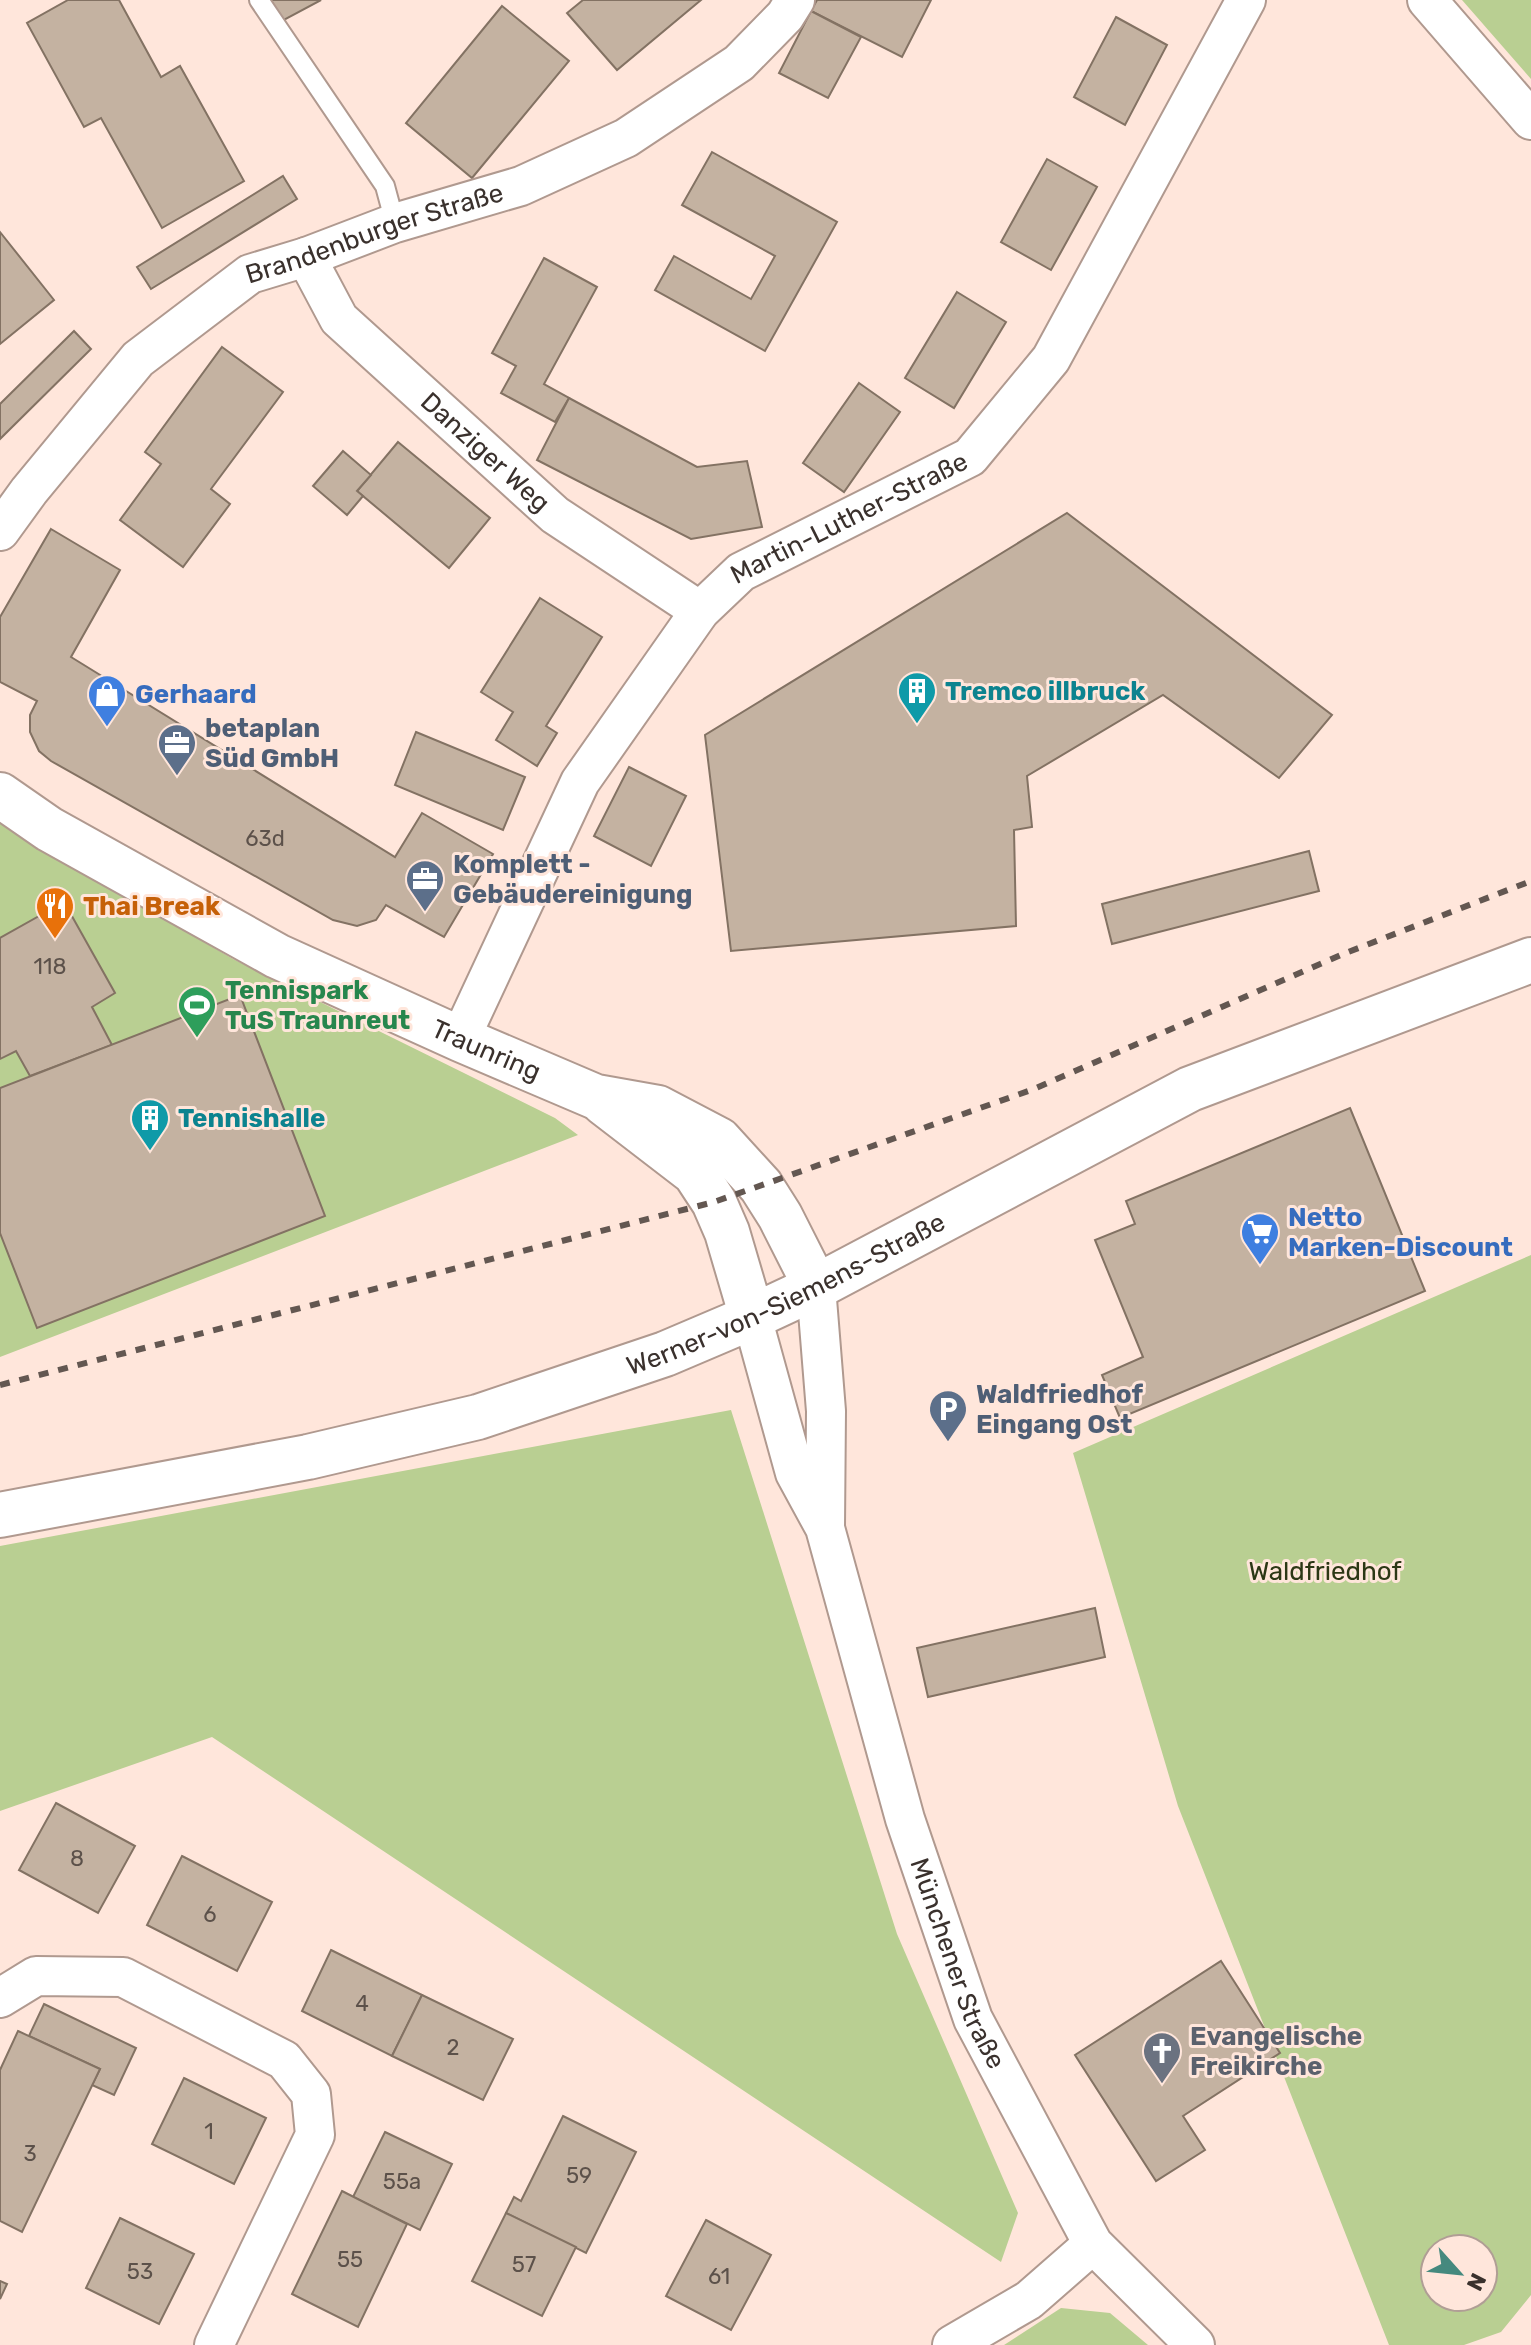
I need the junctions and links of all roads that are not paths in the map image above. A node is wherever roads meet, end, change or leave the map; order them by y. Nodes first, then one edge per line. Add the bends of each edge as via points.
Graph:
1 (259, 0) edge
2 (795, 0) edge
3 (1246, 0) edge
4 (1427, 0) edge
5 (1531, 120) edge
6 (395, 223) junction
7 (306, 257) junction
8 (0, 531) edge
9 (700, 611) junction
10 (0, 795) edge
11 (1531, 960) edge
12 (460, 1039) junction
13 (596, 1097) junction
14 (816, 1287) junction
15 (752, 1317) junction
16 (0, 1515) edge
17 (825, 1528) junction
18 (0, 1998) edge
19 (1093, 2244) junction
20 (214, 2345) edge
21 (952, 2345) edge
22 (1195, 2345) edge

1 - 6 lane via 385,186
2 - 6 street, Brandenburger Straße via 739,63 626,138 521,186
3 - 9 street, Martin-Luther-Straße via 1051,359 970,457 741,572
4 - 5 street
6 - 7 street, Brandenburger Straße
7 - 8 street, Brandenburger Straße via 250,274 138,359
7 - 9 street, Danziger Weg via 339,319 555,515
9 - 12 street, Martin-Luther-Straße via 580,782
10 - 12 street, Traunring via 49,829 277,956
11 - 14 street, Werner-von-Siemens-Straße via 1190,1089
12 - 13 street, Traunring
13 - 14 street, Traunring via 658,1108 719,1140 761,1186
13 - 15 street, Traunring via 695,1173 727,1232
14 - 15 street, Werner-von-Siemens-Straße
14 - 17 street, Münchener Straße via 826,1411
15 - 16 street, Werner-von-Siemens-Straße via 665,1354 478,1417 308,1457
15 - 17 street, Münchener Straße via 795,1473
17 - 19 street, Münchener Straße via 905,1819 973,2019
18 - 20 street via 36,1976 123,1977 284,2060 311,2094 315,2135
19 - 21 street via 1029,2300
19 - 22 street, Münchener Straße

